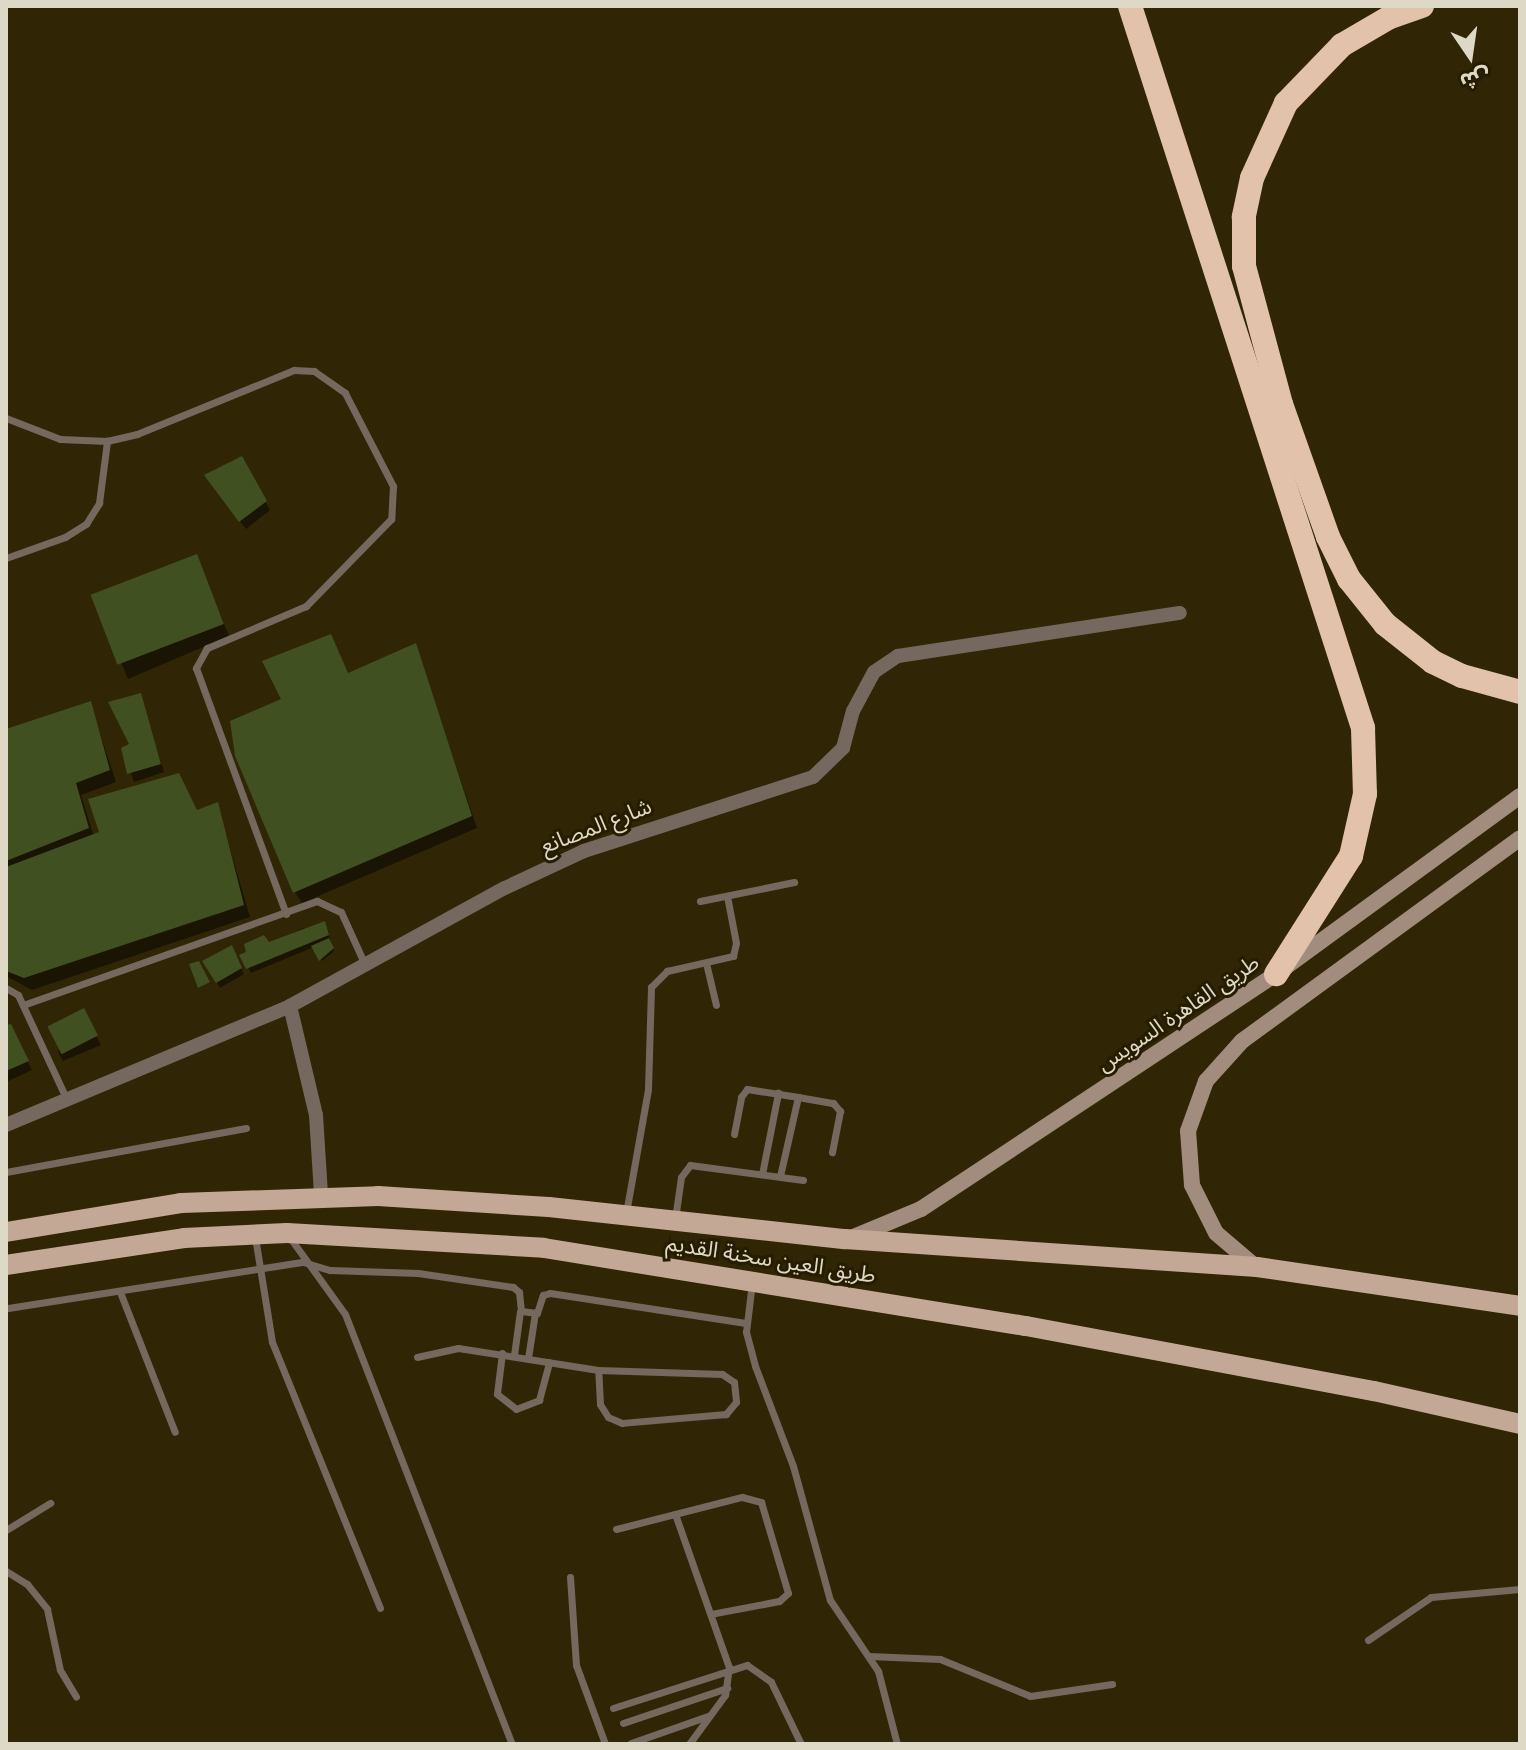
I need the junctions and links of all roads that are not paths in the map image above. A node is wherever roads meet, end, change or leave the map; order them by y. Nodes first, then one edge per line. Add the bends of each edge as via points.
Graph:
1 (1130, 6) edge
2 (1422, 6) edge
3 (6, 418) edge
4 (107, 441) junction
5 (6, 558) edge
6 (1180, 613) dead end
7 (1520, 692) edge
8 (1520, 796) edge
9 (1520, 838) edge
10 (794, 882) dead end
11 (727, 896) junction
12 (700, 901) dead end
13 (286, 914) junction
14 (706, 963) junction
15 (365, 965) junction
16 (1276, 974) junction
17 (6, 988) edge
18 (23, 1005) junction
19 (716, 1005) dead end
20 (290, 1006) junction
21 (778, 1093) junction
22 (798, 1097) junction
23 (66, 1098) junction
24 (6, 1125) edge
25 (246, 1128) dead end
26 (734, 1134) dead end
27 (832, 1152) dead end
28 (6, 1172) edge
29 (762, 1174) junction
30 (780, 1176) junction
31 (803, 1180) dead end
32 (321, 1195) junction
33 (625, 1216) junction
34 (675, 1221) junction
35 (6, 1232) edge
36 (287, 1233) junction
37 (254, 1235) junction
38 (845, 1239) junction
39 (303, 1262) junction
40 (6, 1265) edge
41 (1257, 1267) junction
42 (258, 1269) junction
43 (752, 1280) junction
44 (120, 1292) junction
45 (1520, 1306) edge
46 (8, 1308) dead end
47 (520, 1311) junction
48 (535, 1313) junction
49 (746, 1323) junction
50 (502, 1353) junction
51 (514, 1355) junction
52 (417, 1357) dead end
53 (528, 1358) junction
54 (549, 1362) junction
55 (598, 1370) junction
56 (1520, 1424) edge
57 (175, 1432) dead end
58 (50, 1503) dead end
59 (675, 1514) junction
60 (616, 1529) dead end
61 (6, 1530) edge
62 (6, 1571) edge
63 (570, 1577) dead end
64 (1520, 1589) edge
65 (380, 1608) dead end
66 (711, 1614) junction
67 (1368, 1640) dead end
68 (869, 1656) junction
69 (729, 1667) junction
70 (1112, 1684) dead end
71 (727, 1688) junction
72 (76, 1697) dead end
73 (613, 1708) dead end
74 (710, 1716) junction
75 (623, 1723) dead end
76 (631, 1743) edge
77 (512, 1744) edge
78 (605, 1744) edge
79 (689, 1744) edge
80 (801, 1744) edge
81 (897, 1744) edge

1 - 16 highway via 1363,728 1367,771 1357,840
2 - 7 highway via 1390,17 1342,45 1286,103 1252,178 1244,217 1244,266 1281,404 1328,537 1349,579 1385,624 1433,662
3 - 4 lane via 60,439
4 - 5 lane via 99,503 86,524
4 - 13 lane via 137,434 276,376 314,371 345,393 393,486 395,503 387,526 322,592 288,617 207,648 196,668
6 - 15 street, شارع المصانع via 898,656 865,684 843,748 822,772 584,851
8 - 16 main road, طريق القاهرة السويس
9 - 41 main road via 1242,1041 1206,1081 1188,1131 1192,1185 1216,1233
10 - 11 lane
11 - 12 lane
11 - 14 lane via 737,948 729,958
13 - 15 lane via 317,901 337,907
13 - 18 lane
14 - 19 lane
14 - 33 lane via 667,971 651,987 648,1089
15 - 20 street, شارع المصانع
16 - 38 main road, طريق القاهرة السويس via 921,1209
17 - 18 lane
18 - 23 lane
20 - 23 street, شارع المصانع
20 - 32 street via 316,1115
21 - 22 lane
21 - 26 lane via 744,1091
21 - 29 lane
22 - 27 lane via 833,1103 840,1111
22 - 30 lane
23 - 24 street, شارع المصانع
25 - 28 lane
29 - 30 lane
29 - 34 lane via 690,1165 681,1177
30 - 31 lane
32 - 33 main road, طريق العين سخنة القديم
32 - 35 main road, طريق العين سخنة القديم via 112,1211
33 - 34 main road, طريق العين سخنة القديم
34 - 38 main road, طريق العين سخنة القديم
36 - 37 main road, طريق العين سخنة القديم
36 - 39 lane
36 - 43 main road, طريق العين سخنة القديم via 544,1248
37 - 40 main road, طريق العين سخنة القديم via 106,1247
37 - 42 lane
38 - 41 main road, طريق العين سخنة القديم
39 - 42 lane
39 - 47 lane via 330,1270 418,1273 513,1287 519,1292
39 - 77 lane via 345,1314
41 - 45 main road, طريق العين سخنة القديم
42 - 44 lane
42 - 65 lane via 278,1359
43 - 49 lane
43 - 56 main road, طريق العين سخنة القديم via 1374,1391
44 - 46 lane
44 - 57 lane
47 - 48 lane
47 - 51 lane
48 - 49 lane via 550,1293
48 - 53 lane
49 - 68 lane via 826,1588 843,1623
50 - 51 lane
50 - 52 lane via 458,1348
50 - 54 lane via 497,1394 516,1409 539,1400
51 - 53 lane
53 - 54 lane
54 - 55 lane
55 - 55 lane via 722,1374 734,1382 736,1402 726,1414 622,1423 608,1417 600,1404
58 - 61 lane
59 - 60 lane
59 - 66 lane
59 - 66 lane via 747,1496 764,1507 788,1585 786,1597
62 - 72 lane via 27,1584 47,1609 60,1670
63 - 78 lane via 576,1665
64 - 67 lane via 1431,1597
66 - 69 lane
68 - 70 lane via 940,1659 1030,1696
68 - 81 lane via 884,1686
69 - 71 lane
69 - 73 lane
69 - 80 lane via 747,1665 771,1682
71 - 74 lane
71 - 75 lane
74 - 76 lane
74 - 79 lane

